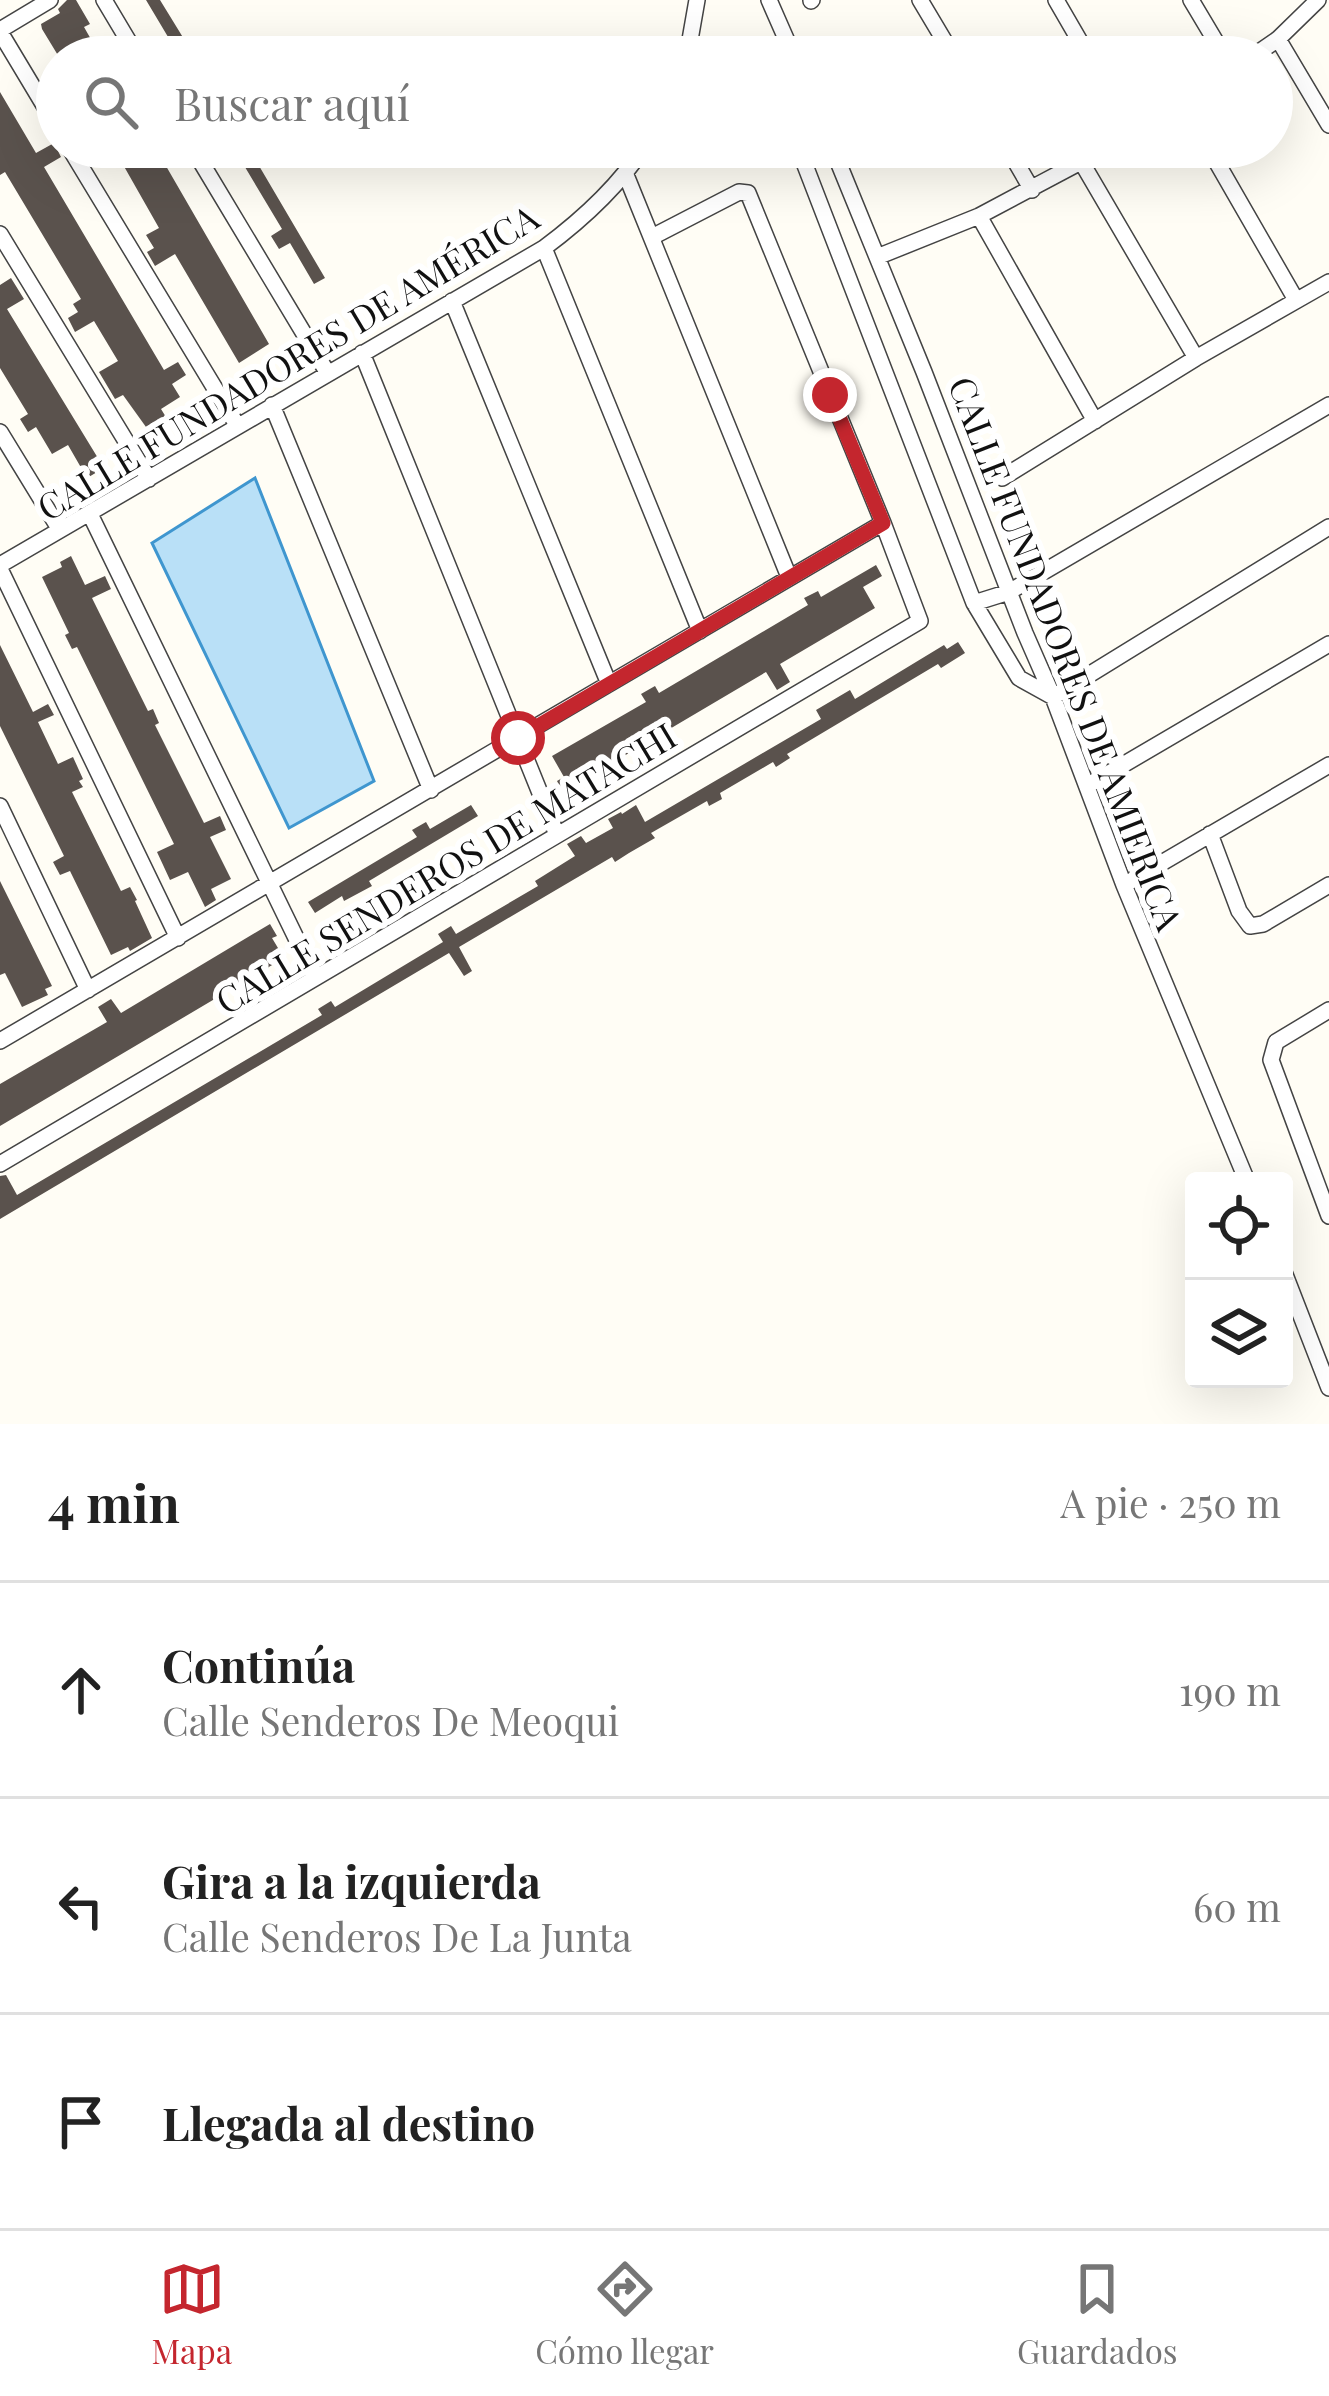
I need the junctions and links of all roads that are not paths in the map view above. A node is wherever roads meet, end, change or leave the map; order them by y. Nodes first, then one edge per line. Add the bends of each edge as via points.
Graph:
1 (50, 0) edge
2 (104, 0) edge
3 (697, 0) edge
4 (769, 0) edge
5 (920, 0) edge
6 (1056, 0) edge
7 (1191, 0) edge
8 (1318, 0) edge
9 (0, 31) edge
10 (125, 36) edge
11 (691, 36) edge
12 (785, 36) edge
13 (941, 36) edge
14 (1077, 36) edge
15 (1212, 36) edge
16 (1281, 36) edge
17 (1293, 64) edge
18 (36, 92) edge
19 (1329, 125) edge
20 (82, 168) edge
21 (205, 168) edge
22 (631, 168) edge
23 (806, 168) edge
24 (841, 168) edge
25 (1019, 168) edge
26 (1073, 168) edge
27 (1085, 168) edge
28 (1220, 168) edge
29 (626, 176) junction
30 (1032, 190) junction
31 (979, 216) junction
32 (0, 234) edge
33 (652, 237) junction
34 (544, 248) junction
35 (877, 257) junction
36 (1329, 282) edge
37 (1296, 300) junction
38 (452, 301) junction
39 (362, 352) junction
40 (1196, 358) junction
41 (327, 373) junction
42 (272, 405) junction
43 (1329, 405) edge
44 (1095, 421) junction
45 (237, 425) junction
46 (0, 432) edge
47 (1002, 478) dead end
48 (149, 479) junction
49 (90, 514) junction
50 (883, 523) junction
51 (1329, 527) edge
52 (60, 530) junction
53 (0, 567) edge
54 (789, 577) junction
55 (1010, 592) junction
56 (974, 603) junction
57 (700, 631) junction
58 (1329, 644) edge
59 (609, 684) junction
60 (1054, 697) junction
61 (518, 738) junction
62 (1329, 765) edge
63 (1087, 786) junction
64 (431, 790) junction
65 (0, 806) edge
66 (1210, 834) junction
67 (557, 835) junction
68 (268, 884) junction
69 (1124, 885) junction
70 (1329, 885) edge
71 (178, 938) junction
72 (315, 976) junction
73 (88, 990) junction
74 (1329, 1010) edge
75 (0, 1042) edge
76 (0, 1164) edge
77 (1243, 1172) edge
78 (1329, 1216) edge
79 (1287, 1280) edge
80 (1329, 1388) edge

1 - 9 street
2 - 10 street
3 - 11 street
4 - 12 street
5 - 13 street
6 - 14 street
7 - 15 street
8 - 16 street
9 - 18 street
17 - 19 street
20 - 45 street
21 - 41 street
22 - 29 street, CALLE FUNDADORES DE AMÉRICA
23 - 56 street
24 - 35 street, CALLE FUNDADORES DE AMIERICA
25 - 30 street
26 - 30 street
27 - 40 street
28 - 37 street
29 - 33 street
29 - 34 street, CALLE FUNDADORES DE AMÉRICA
30 - 31 street
31 - 35 street
31 - 44 street
32 - 48 street
33 - 50 street via 746,191
33 - 54 street
34 - 38 street, CALLE FUNDADORES DE AMÉRICA
34 - 57 street
35 - 55 street, CALLE FUNDADORES DE AMIERICA
36 - 37 street
37 - 40 street
38 - 39 street, CALLE FUNDADORES DE AMÉRICA
38 - 59 street
39 - 41 street, CALLE FUNDADORES DE AMÉRICA
39 - 61 street
40 - 44 street
41 - 42 street, CALLE FUNDADORES DE AMÉRICA
42 - 45 street, CALLE FUNDADORES DE AMÉRICA
42 - 64 street
43 - 55 street
44 - 47 street
45 - 48 street, CALLE FUNDADORES DE AMÉRICA
46 - 52 street
48 - 49 street, CALLE FUNDADORES DE AMÉRICA
49 - 52 street, CALLE FUNDADORES DE AMÉRICA
49 - 68 street
50 - 54 street
50 - 67 street, CALLE SENDEROS DE MATACHI via 920,621
51 - 60 street
52 - 53 street, CALLE FUNDADORES DE AMÉRICA
53 - 71 street
54 - 57 street
55 - 56 street
55 - 60 street, CALLE FUNDADORES DE AMIERICA
56 - 60 street via 1018,678
57 - 59 street
58 - 63 street
59 - 61 street
60 - 63 street, CALLE FUNDADORES DE AMIERICA
61 - 64 street
61 - 67 street
62 - 66 street
63 - 69 street, CALLE FUNDADORES DE AMIERICA
64 - 68 street
65 - 73 street
66 - 69 street
66 - 70 street via 1250,926
67 - 72 street, CALLE SENDEROS DE MATACHI
68 - 71 street
68 - 72 street
69 - 77 street, CALLE FUNDADORES DE AMIERICA
71 - 73 street
72 - 76 street, CALLE SENDEROS DE MATACHI
73 - 75 street
74 - 78 street via 1276,1042 1271,1060
79 - 80 street

